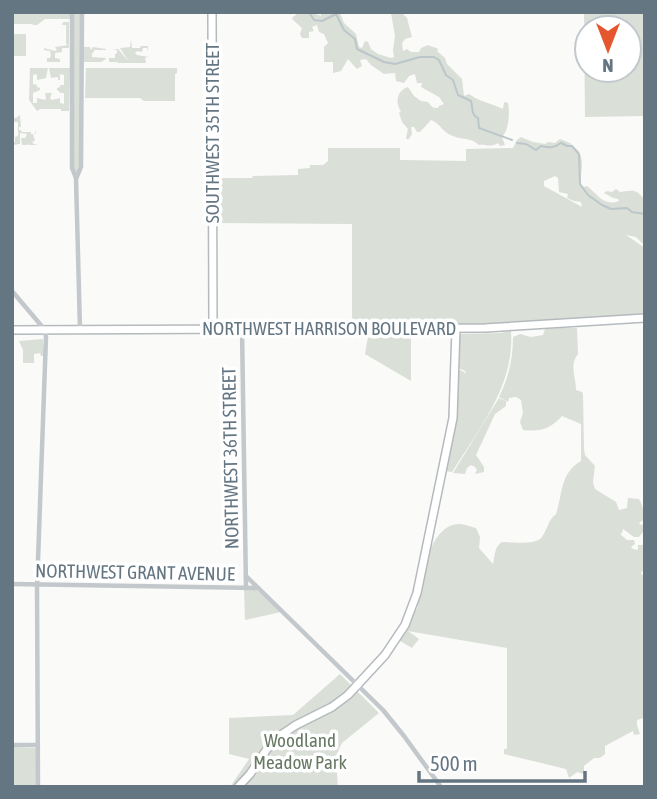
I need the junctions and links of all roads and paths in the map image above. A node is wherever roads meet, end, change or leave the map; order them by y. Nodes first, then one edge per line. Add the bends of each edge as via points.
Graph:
1 (72, 12) edge
2 (82, 12) edge
3 (212, 12) edge
4 (76, 178) junction
5 (12, 291) edge
6 (645, 318) edge
7 (213, 328) junction
8 (456, 328) junction
9 (80, 329) junction
10 (242, 329) junction
11 (12, 330) edge
12 (45, 330) junction
13 (246, 576) junction
14 (12, 584) edge
15 (37, 584) junction
16 (246, 588) junction
17 (257, 588) junction
18 (357, 684) junction
19 (12, 745) edge
20 (37, 745) junction
21 (38, 787) edge
22 (238, 787) edge
23 (441, 787) edge

1 - 4 street via 72,168
2 - 4 street via 81,167
3 - 7 main road, SOUTHWEST 35TH STREET
4 - 9 street
5 - 12 street
6 - 8 main road, NORTHWEST HARRISON BOULEVARD
7 - 9 main road, NORTHWEST HARRISON BOULEVARD
7 - 10 main road, NORTHWEST HARRISON BOULEVARD
8 - 10 main road, NORTHWEST HARRISON BOULEVARD
8 - 18 main road via 454,413 415,600 393,645
9 - 12 main road, NORTHWEST HARRISON BOULEVARD
10 - 13 street, NORTHWEST 36TH STREET
11 - 12 main road, NORTHWEST HARRISON BOULEVARD
12 - 15 street
13 - 16 street, NORTHWEST 36TH STREET
13 - 17 street
14 - 15 street, NORTHWEST GRANT AVENUE
15 - 16 street, NORTHWEST GRANT AVENUE
15 - 20 street
16 - 17 street, NORTHWEST GRANT AVENUE
17 - 18 street
18 - 22 main road via 338,703 278,738
18 - 23 street via 398,727
19 - 20 street
20 - 21 street

